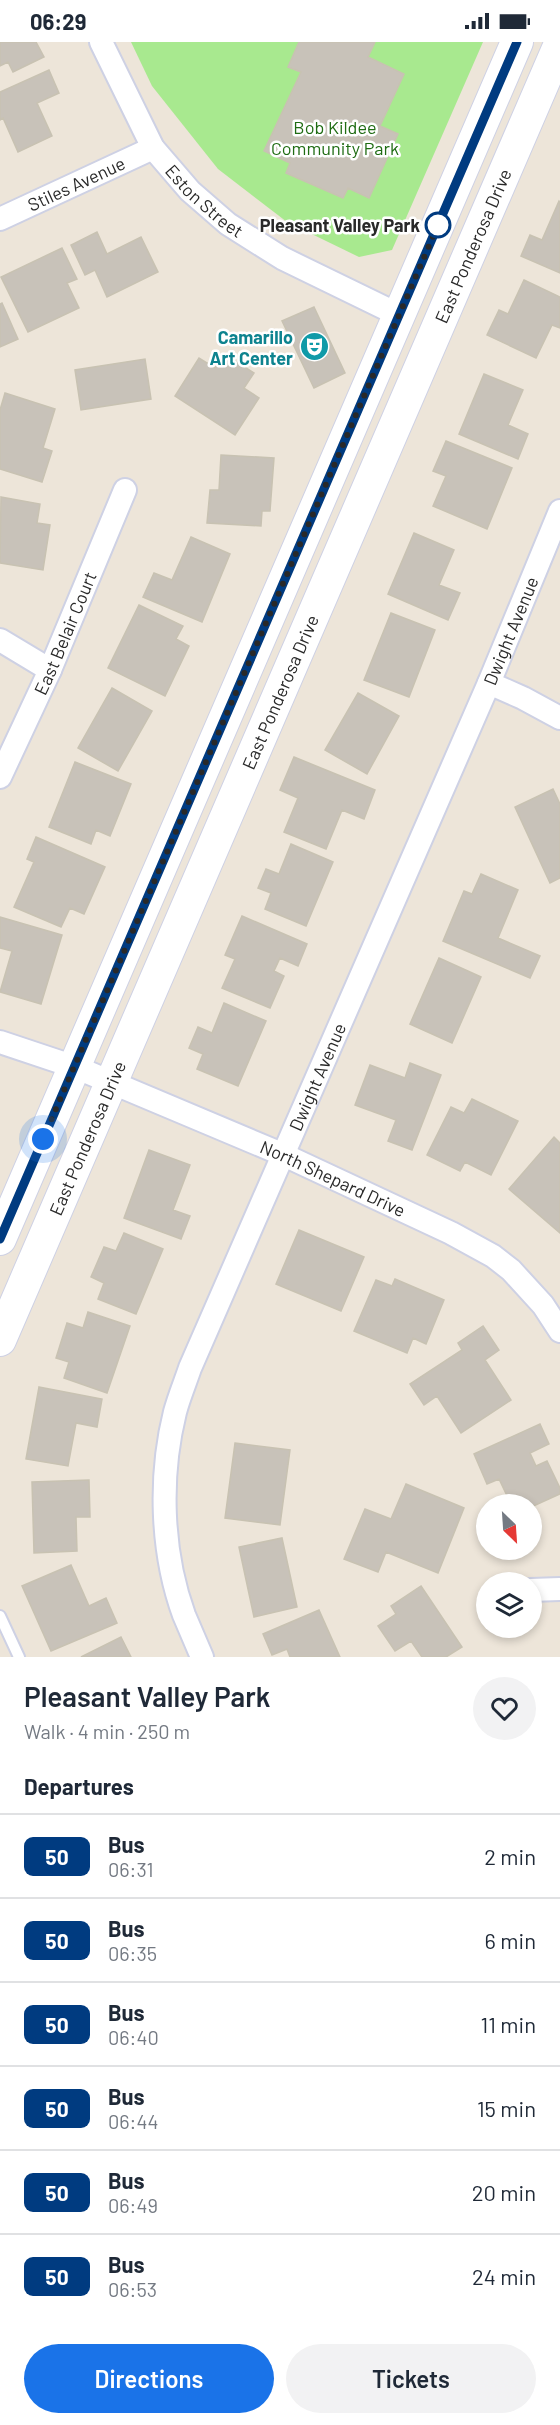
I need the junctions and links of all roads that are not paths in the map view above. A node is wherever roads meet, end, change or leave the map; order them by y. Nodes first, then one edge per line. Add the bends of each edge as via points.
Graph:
1 (101, 42) edge
2 (517, 42) edge
3 (560, 44) edge
4 (153, 148) junction
5 (0, 219) edge
6 (399, 315) junction
7 (435, 333) junction
8 (125, 490) dead end
9 (560, 511) edge
10 (0, 640) edge
11 (50, 670) junction
12 (489, 683) junction
13 (560, 718) edge
14 (0, 777) edge
15 (0, 1042) edge
16 (75, 1067) junction
17 (110, 1083) junction
18 (284, 1155) junction
19 (0, 1239) edge
20 (560, 1331) edge
21 (0, 1340) edge
22 (560, 1588) edge
23 (542, 1589) edge
24 (0, 1616) edge
25 (19, 1657) edge
26 (202, 1657) edge

1 - 4 street, Eston Street
2 - 6 main road
3 - 7 main road, East Ponderosa Drive
4 - 5 street, Stiles Avenue
4 - 6 street, Eston Street via 190,190 228,224 282,258
6 - 7 main road
6 - 16 main road
7 - 17 main road, East Ponderosa Drive
8 - 11 street, East Belair Court
9 - 12 street, Dwight Avenue
10 - 11 street
11 - 14 street, East Belair Court
12 - 13 street
12 - 18 street, Dwight Avenue
15 - 16 street, North Shepard Drive
16 - 17 street, North Shepard Drive
16 - 19 main road
17 - 18 street, North Shepard Drive
17 - 21 main road, East Ponderosa Drive
18 - 20 street, North Shepard Drive via 493,1256 528,1287
18 - 26 street, Dwight Avenue via 190,1368 175,1412 166,1460 168,1543 184,1614
22 - 23 street
24 - 25 lane

